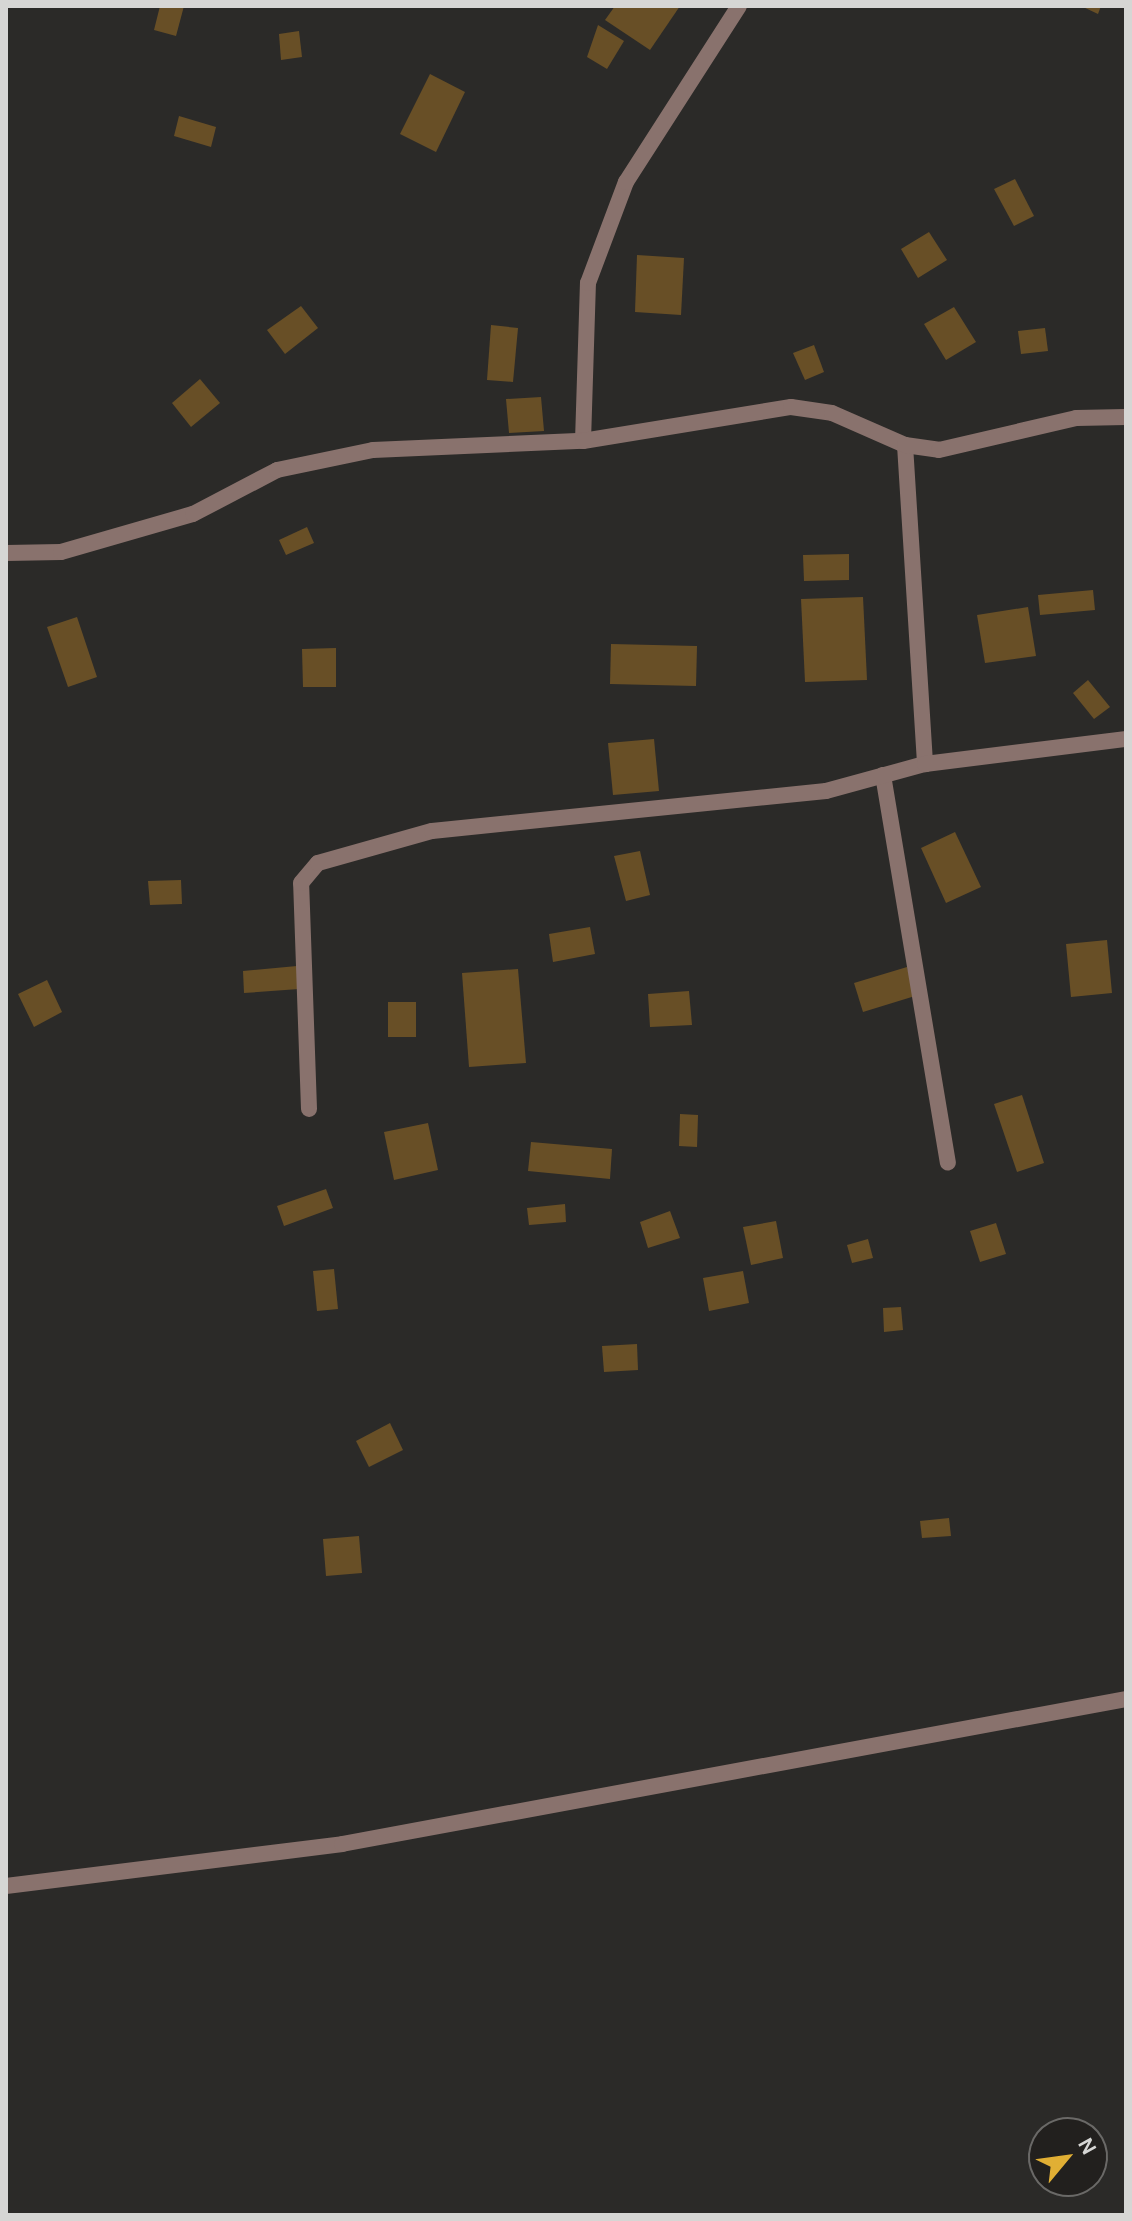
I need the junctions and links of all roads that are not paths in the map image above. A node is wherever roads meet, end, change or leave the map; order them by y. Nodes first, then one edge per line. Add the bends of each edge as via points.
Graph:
1 (739, 6) edge
2 (1126, 417) edge
3 (583, 441) junction
4 (905, 445) junction
5 (6, 553) edge
6 (1126, 739) edge
7 (925, 764) junction
8 (883, 775) junction
9 (309, 1109) dead end
10 (948, 1163) dead end
11 (1126, 1699) edge
12 (6, 1886) edge

1 - 3 street via 626,182 588,283
2 - 4 street via 1076,418 939,450
3 - 4 street via 791,407 832,413
3 - 5 street via 373,450 277,470 193,514 61,552
4 - 7 street
6 - 7 street
7 - 8 street
8 - 9 street via 826,791 432,831 318,863 301,883
8 - 10 street
11 - 12 street via 342,1844

